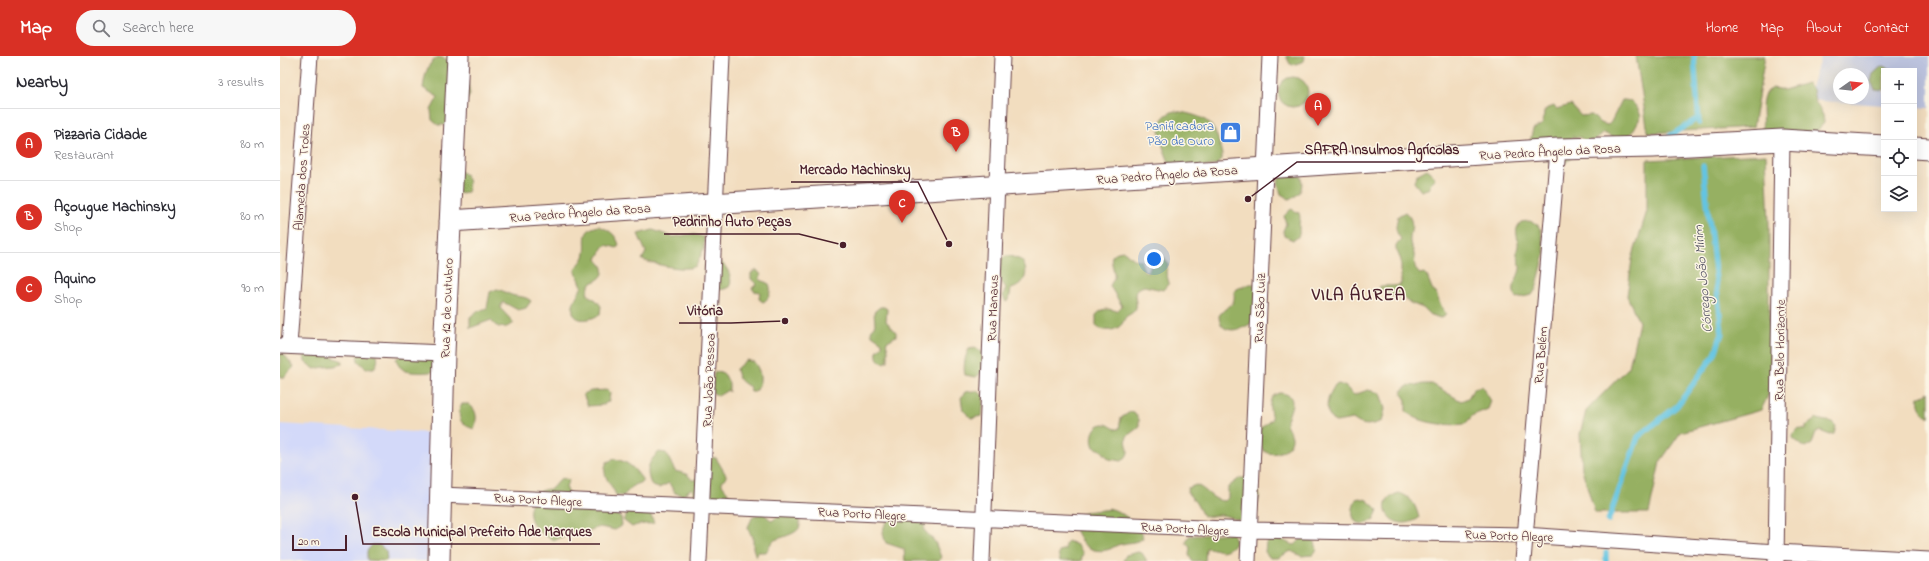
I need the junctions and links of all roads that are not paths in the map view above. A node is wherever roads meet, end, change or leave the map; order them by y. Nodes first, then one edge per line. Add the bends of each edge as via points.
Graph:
1 (310, 56) edge
2 (458, 56) edge
3 (722, 56) edge
4 (1002, 56) edge
5 (1270, 56) edge
6 (1782, 140) junction
7 (1881, 146) edge
8 (1917, 148) edge
9 (1558, 149) junction
10 (1929, 149) edge
11 (1265, 168) junction
12 (996, 185) junction
13 (715, 203) junction
14 (450, 221) junction
15 (284, 346) edge
16 (444, 353) junction
17 (442, 495) junction
18 (702, 506) junction
19 (984, 519) junction
20 (1249, 530) junction
21 (1524, 534) junction
22 (1776, 557) edge
23 (1929, 560) edge
24 (438, 561) edge
25 (699, 561) edge
26 (982, 561) edge
27 (1248, 561) edge
28 (1523, 561) edge

1 - 15 street, Alameda dos Troles
2 - 14 main road, Rua 12 de Outubro
3 - 13 street, Rua João Pessoa
4 - 12 street, Rua Manaus
5 - 11 street, Rua São Luiz
6 - 7 main road, Rua Pedro Ângelo da Rosa
6 - 9 main road, Rua Pedro Ângelo da Rosa
6 - 22 street, Rua Belo Horizonte
8 - 10 main road
9 - 11 main road, Rua Pedro Ângelo da Rosa
9 - 21 street, Rua Belém
11 - 12 main road, Rua Pedro Ângelo da Rosa
11 - 20 street, Rua São Luiz
12 - 13 main road, Rua Pedro Ângelo da Rosa
12 - 19 street, Rua Manaus
13 - 14 main road, Rua Pedro Ângelo da Rosa
13 - 18 street, Rua João Pessoa
14 - 16 main road, Rua 12 de Outubro
15 - 16 street
16 - 17 main road, Rua 12 de Outubro
17 - 18 street, Rua Porto Alegre
17 - 24 main road, Rua 12 de Outubro
18 - 19 street, Rua Porto Alegre
18 - 25 street, Rua João Pessoa
19 - 20 street, Rua Porto Alegre
19 - 26 street, Rua Manaus
20 - 21 street, Rua Porto Alegre
20 - 27 street, Rua São Luiz
21 - 22 street, Rua Porto Alegre
21 - 28 street, Rua Belém
22 - 23 street, Rua Porto Alegre

